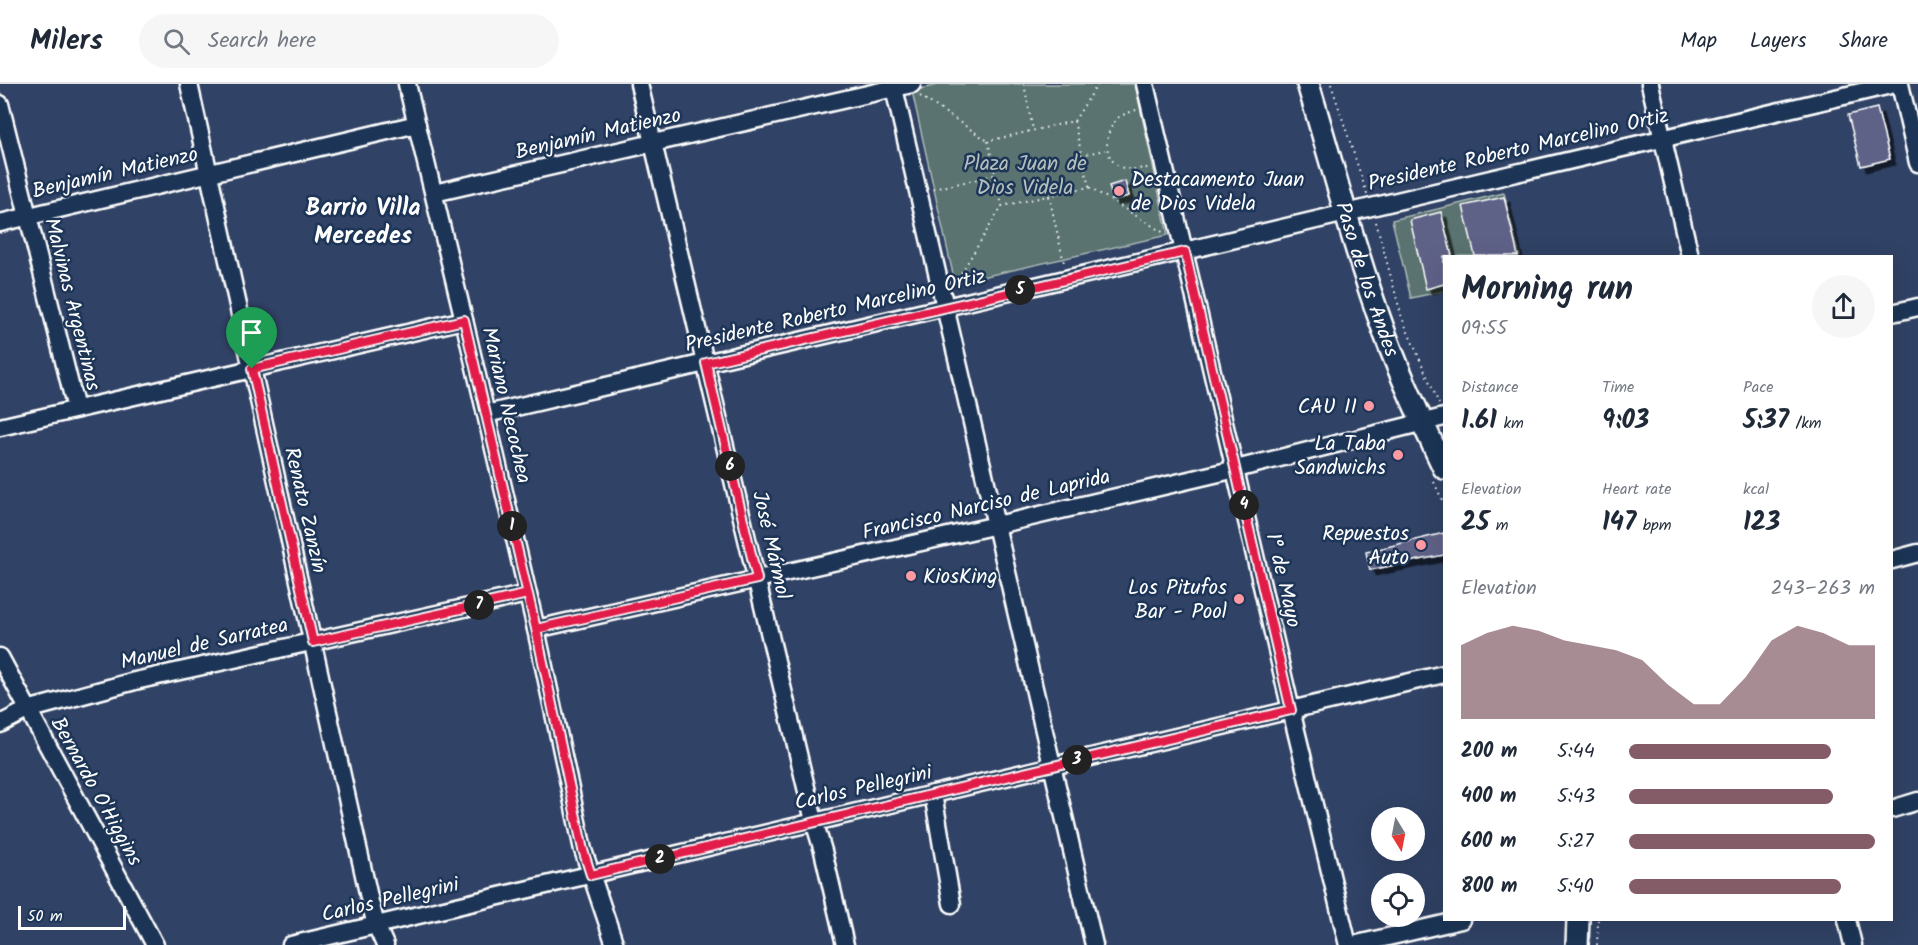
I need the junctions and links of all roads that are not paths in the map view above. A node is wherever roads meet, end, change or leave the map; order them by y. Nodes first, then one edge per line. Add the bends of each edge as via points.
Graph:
1 (189, 84) edge
2 (407, 84) edge
3 (639, 84) edge
4 (1145, 84) edge
5 (1308, 84) edge
6 (1650, 84) edge
7 (1895, 84) edge
8 (1900, 84) edge
9 (893, 86) edge
10 (912, 87) edge
11 (0, 104) edge
12 (417, 124) junction
13 (1663, 139) junction
14 (654, 143) junction
15 (1918, 163) edge
16 (208, 173) junction
17 (434, 193) junction
18 (1346, 212) junction
19 (28, 216) junction
20 (0, 222) edge
21 (1185, 252) junction
22 (1690, 255) edge
23 (1918, 307) edge
24 (946, 308) junction
25 (1893, 313) edge
26 (464, 320) junction
27 (706, 363) junction
28 (252, 369) junction
29 (76, 410) junction
30 (486, 414) junction
31 (1443, 417) edge
32 (1422, 422) junction
33 (0, 427) edge
34 (1443, 466) edge
35 (1236, 469) junction
36 (997, 525) junction
37 (1918, 553) edge
38 (1893, 560) edge
39 (757, 579) junction
40 (528, 594) junction
41 (536, 629) junction
42 (313, 642) junction
43 (0, 657) edge
44 (1443, 674) edge
45 (27, 710) junction
46 (1291, 710) junction
47 (0, 724) edge
48 (1053, 766) junction
49 (933, 794) junction
50 (1918, 801) edge
51 (1893, 809) edge
52 (814, 821) junction
53 (591, 875) junction
54 (952, 904) dead end
55 (1457, 921) edge
56 (1578, 921) edge
57 (1847, 921) edge
58 (376, 925) junction
59 (155, 945) edge
60 (291, 945) edge
61 (385, 945) edge
62 (615, 945) edge
63 (846, 945) edge
64 (1094, 945) edge
65 (1348, 945) edge
66 (1353, 945) edge
67 (1577, 945) edge
68 (1854, 945) edge

1 - 16 street, Renato Zanzín
2 - 12 street, Mariano Necochea
3 - 14 street, José Mármol
4 - 21 street, 1° de Mayo
5 - 18 main road, Paso de los Andes
6 - 13 street
7 - 13 street, Presidente Roberto Marcelino Ortiz
8 - 15 street
9 - 10 street, Benjamín Matienzo
9 - 14 street, Benjamín Matienzo
9 - 24 street
11 - 19 street, Malvinas Argentinas
12 - 16 street, Benjamín Matienzo
12 - 17 street, Mariano Necochea
13 - 18 street, Presidente Roberto Marcelino Ortiz
13 - 22 street
14 - 17 street, Benjamín Matienzo
14 - 27 street, José Mármol
16 - 19 street, Benjamín Matienzo
16 - 28 street, Renato Zanzín
17 - 26 street, Mariano Necochea
18 - 21 street, Presidente Roberto Marcelino Ortiz
18 - 32 main road, Paso de los Andes via 1385,333
19 - 20 street, Benjamín Matienzo
19 - 29 street, Malvinas Argentinas
21 - 24 street, Presidente Roberto Marcelino Ortiz
21 - 35 street, 1° de Mayo
23 - 25 street
24 - 27 street, Presidente Roberto Marcelino Ortiz
24 - 36 street
26 - 28 street
26 - 30 street, Mariano Necochea
27 - 30 street, Presidente Roberto Marcelino Ortiz
27 - 39 street, José Mármol
28 - 29 street
28 - 42 street, Renato Zanzín
29 - 33 street
30 - 40 street, Mariano Necochea
31 - 32 street, Francisco Narciso de Laprida
32 - 34 main road, Paso de los Andes
32 - 35 street, Francisco Narciso de Laprida
35 - 36 street, Francisco Narciso de Laprida
35 - 46 street, 1° de Mayo
36 - 39 street, Francisco Narciso de Laprida
36 - 48 street
37 - 38 street
39 - 41 street, Francisco Narciso de Laprida
39 - 52 street, José Mármol
40 - 41 street, Mariano Necochea
40 - 42 street, Manuel de Sarratea
41 - 53 street, Mariano Necochea
42 - 45 street, Manuel de Sarratea via 135,681
42 - 58 street, Renato Zanzín
43 - 45 street, Bernardo O'Higgins
44 - 46 street, Carlos Pellegrini
45 - 47 street, Manuel de Sarratea
45 - 59 street, Bernardo O'Higgins
46 - 48 street, Carlos Pellegrini
46 - 65 street, 1° de Mayo
48 - 49 street, Carlos Pellegrini
48 - 64 street
49 - 52 street, Carlos Pellegrini
49 - 54 street
50 - 51 street
52 - 53 street, Carlos Pellegrini
52 - 63 street, José Mármol
53 - 58 street, Carlos Pellegrini
53 - 62 street, Mariano Necochea
55 - 66 street
56 - 67 main road
57 - 68 street
58 - 60 street, Carlos Pellegrini
58 - 61 street, Renato Zanzín

